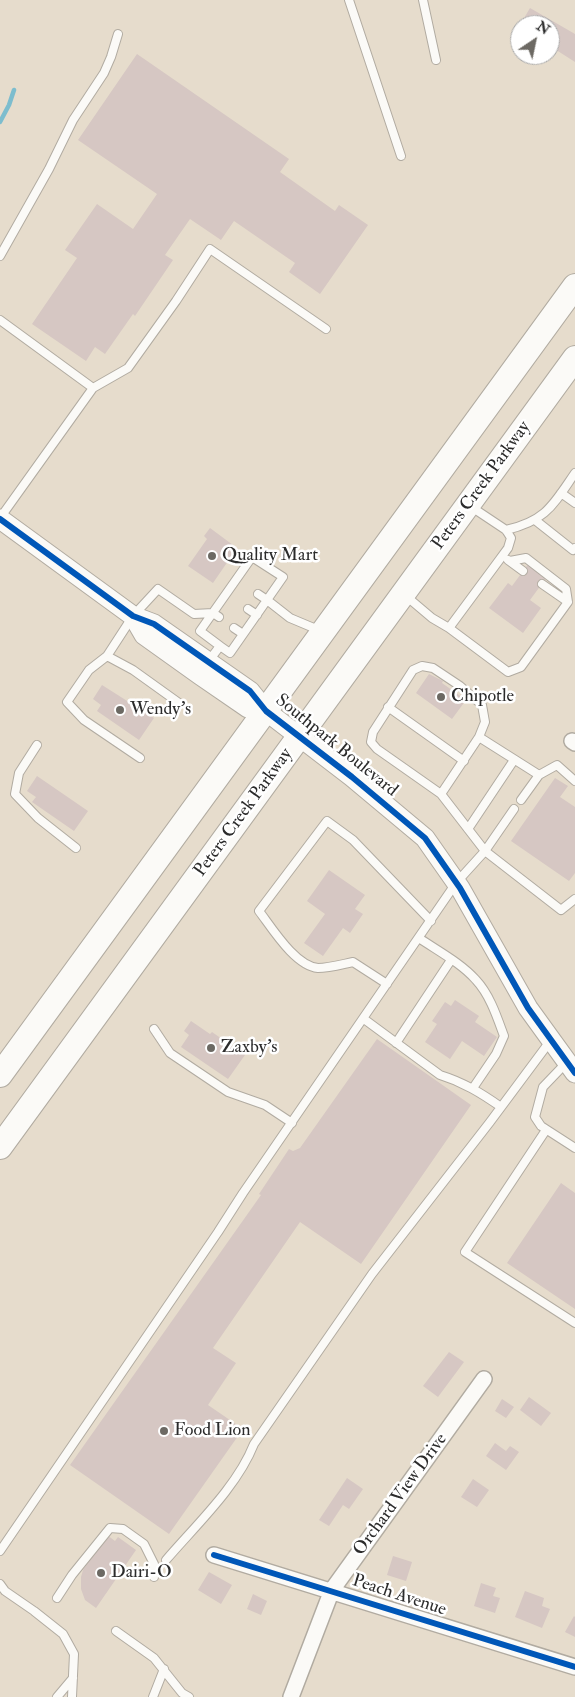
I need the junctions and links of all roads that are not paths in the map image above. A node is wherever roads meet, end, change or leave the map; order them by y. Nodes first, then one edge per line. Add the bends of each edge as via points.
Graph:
1 (349, 0) edge
2 (423, 0) edge
3 (118, 34) dead end
4 (436, 60) dead end
5 (401, 156) dead end
6 (0, 256) edge
7 (575, 286) edge
8 (0, 320) edge
9 (326, 329) dead end
10 (575, 358) edge
11 (93, 388) junction
12 (575, 473) edge
13 (561, 493) junction
14 (575, 503) edge
15 (468, 504) junction
16 (0, 519) edge
17 (534, 520) junction
18 (506, 530) junction
19 (575, 548) edge
20 (502, 556) junction
21 (510, 561) junction
22 (524, 571) dead end
23 (542, 584) dead end
24 (258, 594) dead end
25 (403, 594) junction
26 (267, 600) junction
27 (568, 602) junction
28 (248, 609) dead end
29 (216, 615) junction
30 (257, 615) junction
31 (133, 616) junction
32 (234, 628) dead end
33 (449, 628) junction
34 (323, 632) junction
35 (243, 634) junction
36 (220, 646) junction
37 (107, 656) junction
38 (208, 662) junction
39 (179, 703) dead end
40 (388, 707) junction
41 (266, 711) junction
42 (299, 737) junction
43 (478, 737) junction
44 (37, 745) dead end
45 (140, 758) dead end
46 (464, 760) junction
47 (514, 760) junction
48 (539, 776) junction
49 (575, 781) edge
50 (441, 794) junction
51 (521, 800) dead end
52 (514, 809) dead end
53 (468, 829) junction
54 (76, 848) dead end
55 (485, 851) junction
56 (456, 883) junction
57 (575, 899) edge
58 (431, 921) junction
59 (419, 938) junction
60 (451, 960) junction
61 (387, 984) junction
62 (364, 1019) junction
63 (154, 1030) dead end
64 (551, 1040) junction
65 (396, 1043) junction
66 (571, 1067) edge
67 (0, 1075) edge
68 (473, 1088) junction
69 (501, 1107) junction
70 (292, 1123) junction
71 (546, 1130) junction
72 (3, 1145) edge
73 (575, 1148) edge
74 (575, 1323) edge
75 (484, 1379) dead end
76 (0, 1551) edge
77 (214, 1555) dead end
78 (166, 1560) dead end
79 (154, 1577) dead end
80 (0, 1584) edge
81 (332, 1590) junction
82 (57, 1598) dead end
83 (116, 1631) dead end
84 (575, 1667) edge
85 (164, 1669) junction
86 (73, 1678) junction
87 (57, 1697) edge
88 (72, 1697) edge
89 (152, 1697) edge
90 (189, 1697) edge
91 (291, 1697) edge

1 - 5 lane
2 - 4 lane
3 - 6 lane via 104,73 73,120
7 - 34 main road
8 - 11 lane
9 - 11 lane via 210,249 128,368
10 - 15 main road, Peters Creek Parkway
11 - 16 lane
12 - 13 lane
13 - 14 lane
13 - 17 lane via 549,510
15 - 18 lane
15 - 25 main road, Peters Creek Parkway
16 - 31 street, Southpark Boulevard
17 - 18 lane
17 - 19 lane via 573,550
18 - 20 lane via 511,538
20 - 21 lane
20 - 33 lane
21 - 22 lane
21 - 27 lane via 526,558 566,588
23 - 27 lane
24 - 26 lane
25 - 33 lane
25 - 42 main road, Peters Creek Parkway
26 - 29 lane via 283,577 252,557
26 - 30 lane
26 - 34 lane via 290,618
27 - 33 lane via 521,667 508,672
28 - 30 lane
29 - 31 lane via 194,614 158,589
29 - 36 lane via 200,631
30 - 35 lane
31 - 37 lane
31 - 38 street, Southpark Boulevard via 154,624
31 - 41 street, Southpark Boulevard via 144,634 200,675 248,708
32 - 35 lane
34 - 41 main road
35 - 36 lane via 230,653
36 - 38 lane
37 - 39 lane
37 - 45 lane via 89,670 67,702 84,720
38 - 41 street, Southpark Boulevard via 250,691
40 - 43 lane via 413,670 422,666 433,668 482,705 486,722
40 - 46 lane
40 - 50 lane via 373,732 371,742
41 - 42 street, Southpark Boulevard
41 - 67 main road
42 - 56 street, Southpark Boulevard via 425,838
42 - 72 main road, Peters Creek Parkway
43 - 46 lane
43 - 47 lane
44 - 54 lane via 19,773 15,794 38,818
46 - 50 lane
47 - 48 lane
47 - 53 lane
48 - 49 lane via 557,765
48 - 51 lane
50 - 53 lane
52 - 55 lane
53 - 55 lane
55 - 56 lane
55 - 57 lane via 561,910
56 - 58 lane
56 - 64 street, Southpark Boulevard via 528,1008
58 - 59 lane
58 - 61 lane via 352,840 327,821 259,911 301,961 318,968 353,962
59 - 60 lane
59 - 61 lane
60 - 65 lane
60 - 68 lane via 477,981 496,1013 504,1036
61 - 62 lane
62 - 65 lane
62 - 70 lane
63 - 70 lane via 170,1053 228,1092 265,1105
64 - 66 street, Southpark Boulevard
64 - 69 lane
65 - 68 lane via 440,1075
66 - 71 lane via 543,1087 534,1117
68 - 69 lane
69 - 78 lane via 372,1274 254,1444 233,1481
70 - 76 lane
71 - 73 lane
71 - 74 lane via 465,1252
75 - 81 street, Orchard View Drive
77 - 81 street, Peach Avenue
79 - 82 lane via 154,1564 144,1544 122,1529 110,1528
80 - 86 lane via 63,1634 74,1654
81 - 84 street, Peach Avenue
81 - 91 street, Orchard View Drive
83 - 85 lane
85 - 89 lane
85 - 90 lane via 182,1693
86 - 87 lane
86 - 88 lane

